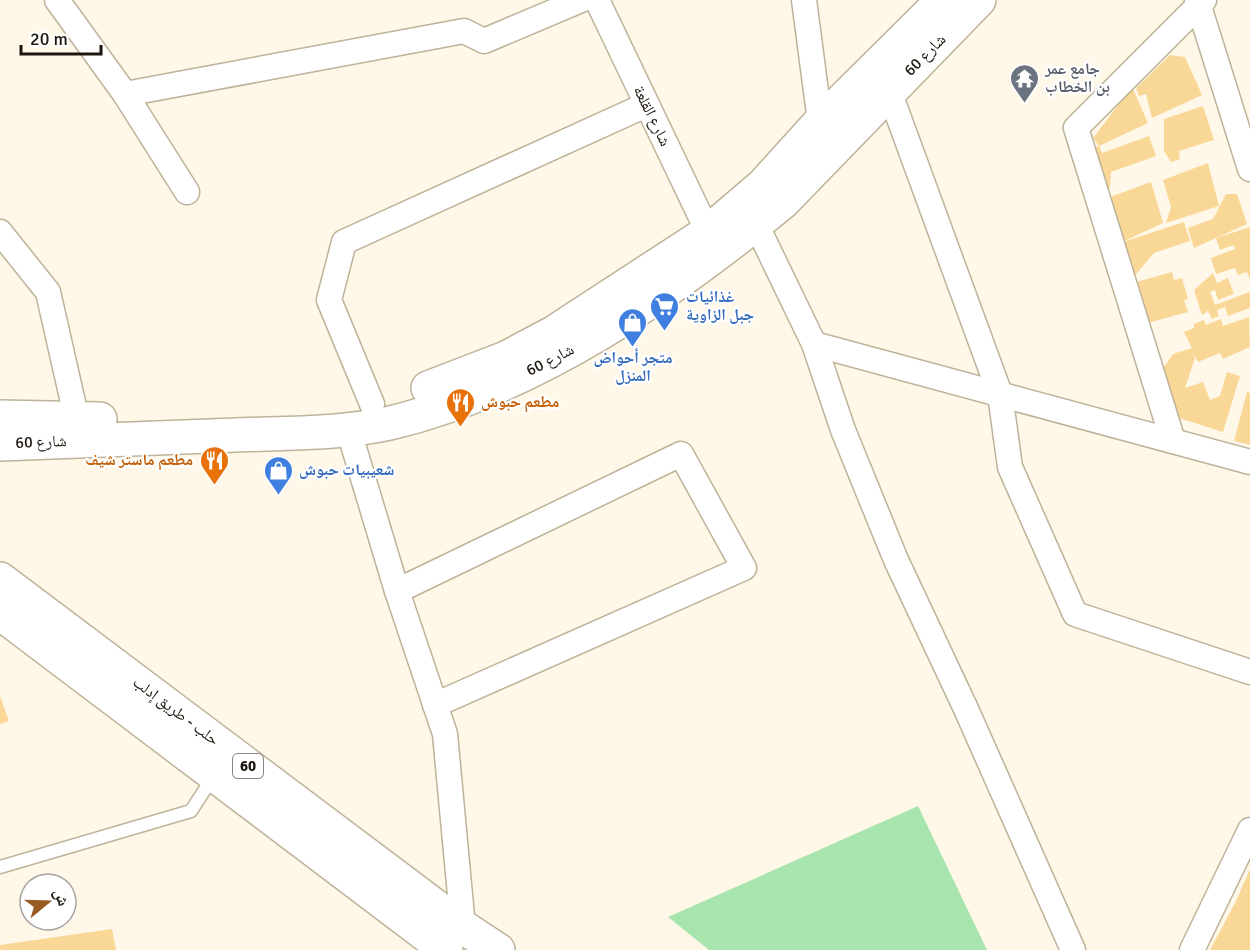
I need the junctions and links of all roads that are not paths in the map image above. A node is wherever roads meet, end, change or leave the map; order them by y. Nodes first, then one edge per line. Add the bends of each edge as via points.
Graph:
1 (57, 0) edge
2 (581, 0) edge
3 (597, 0) edge
4 (804, 0) edge
5 (943, 0) edge
6 (979, 0) edge
7 (1200, 2) edge
8 (889, 91) junction
9 (125, 94) junction
10 (646, 105) junction
11 (820, 122) junction
12 (1250, 169) edge
13 (187, 192) dead end
14 (756, 224) junction
15 (0, 232) edge
16 (708, 232) junction
17 (814, 344) junction
18 (1000, 394) junction
19 (372, 404) junction
20 (0, 417) edge
21 (76, 420) junction
22 (348, 428) junction
23 (1173, 441) junction
24 (0, 444) edge
25 (1250, 462) edge
26 (0, 579) edge
27 (397, 591) junction
28 (0, 613) edge
29 (1250, 672) edge
30 (435, 705) junction
31 (214, 776) junction
32 (1250, 830) edge
33 (0, 867) edge
34 (455, 938) edge
35 (498, 950) edge
36 (1072, 950) edge
37 (1192, 950) edge

1 - 9 street
2 - 9 street via 484,41 464,31
3 - 10 street, شارع القلعة
4 - 11 street
5 - 11 main road, شارع 60
6 - 8 main road, شارع 60
7 - 12 street
7 - 23 street via 1076,128
8 - 14 main road, شارع 60 via 783,202
8 - 18 street
9 - 13 street
10 - 16 street, شارع القلعة
10 - 19 street via 344,242 329,300
11 - 16 main road, شارع 60 via 763,185
14 - 17 street
14 - 22 main road, شارع 60 via 703,264 568,352 479,394 389,423
15 - 21 street via 48,292
16 - 19 main road, شارع 60 via 553,333 506,358 450,381
17 - 18 street
17 - 36 street via 843,430 896,560
18 - 23 street
18 - 29 street via 1010,466 1075,614
19 - 21 main road, شارع 60 via 307,413
20 - 21 main road, شارع 60
22 - 24 main road, شارع 60
22 - 27 street
23 - 25 street
26 - 34 main road, حلب - طريق إدلب / 60
27 - 30 street
27 - 30 street via 681,454 744,567
28 - 31 main road, حلب - طريق إدلب / 60
30 - 34 street via 445,734
31 - 33 lane via 191,811
31 - 34 main road, حلب - طريق إدلب / 60
32 - 37 street
34 - 35 main road, حلب - طريق إدلب / 60

